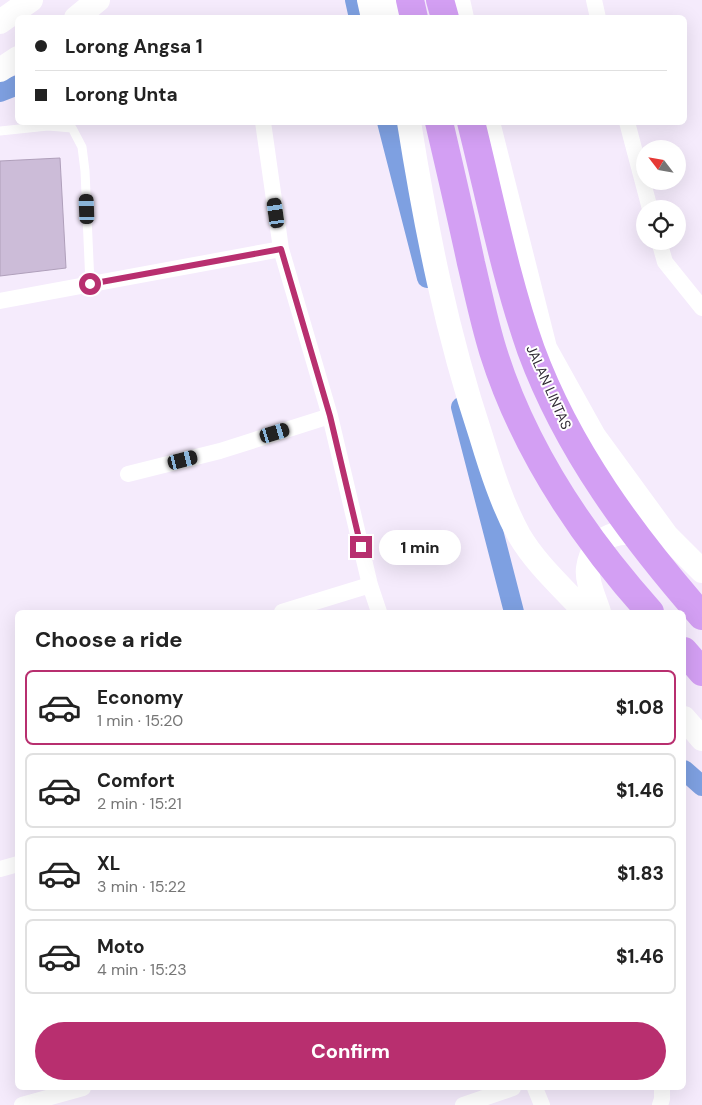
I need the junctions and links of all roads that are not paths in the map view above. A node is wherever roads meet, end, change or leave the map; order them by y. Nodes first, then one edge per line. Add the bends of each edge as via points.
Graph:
1 (31, 0) edge
2 (98, 0) edge
3 (369, 0) edge
4 (388, 0) edge
5 (410, 0) edge
6 (440, 0) edge
7 (458, 0) edge
8 (594, 0) edge
9 (80, 15) edge
10 (372, 15) edge
11 (390, 15) edge
12 (413, 15) edge
13 (444, 15) edge
14 (461, 15) edge
15 (597, 15) edge
16 (0, 22) edge
17 (15, 60) edge
18 (0, 70) edge
19 (263, 125) edge
20 (397, 125) edge
21 (409, 125) edge
22 (440, 125) edge
23 (472, 125) edge
24 (489, 125) edge
25 (628, 125) edge
26 (0, 131) edge
27 (648, 200) edge
28 (426, 228) junction
29 (281, 249) junction
30 (662, 250) edge
31 (90, 284) junction
32 (0, 302) edge
33 (702, 308) edge
34 (330, 416) junction
35 (128, 474) dead end
36 (702, 571) edge
37 (370, 585) junction
38 (289, 610) edge
39 (377, 610) edge
40 (583, 610) edge
41 (598, 610) edge
42 (648, 610) edge
43 (702, 616) edge
44 (686, 653) edge
45 (702, 672) edge
46 (686, 720) edge
47 (702, 739) edge
48 (15, 865) edge
49 (0, 869) edge
50 (76, 1090) edge
51 (507, 1090) edge
52 (536, 1090) edge
53 (662, 1090) edge
54 (22, 1105) edge
55 (463, 1105) edge
56 (542, 1105) edge
57 (660, 1105) edge

1 - 16 main road
2 - 9 main road
3 - 10 main road
4 - 11 main road
5 - 12 highway
6 - 13 highway
7 - 14 main road
8 - 15 street
17 - 18 main road
19 - 29 street
20 - 28 main road
21 - 28 main road
22 - 42 highway via 494,352 518,414 573,516 620,579
23 - 43 highway, JALAN LINTAS via 516,304 560,417 616,510
24 - 36 main road, JALAN LINTAS via 545,348 594,436 667,536
25 - 27 street
26 - 31 lane via 48,126 72,128 82,147 86,171
28 - 40 main road via 470,404 508,512 537,561
29 - 31 street
29 - 34 street
30 - 33 street via 665,262
31 - 32 street
34 - 35 street
34 - 37 street
36 - 41 main road via 649,537 633,532 614,534 595,548 587,568
37 - 38 street
37 - 39 street
44 - 45 highway
46 - 47 main road
48 - 49 street
50 - 54 street
51 - 55 street
52 - 56 street
53 - 57 street

